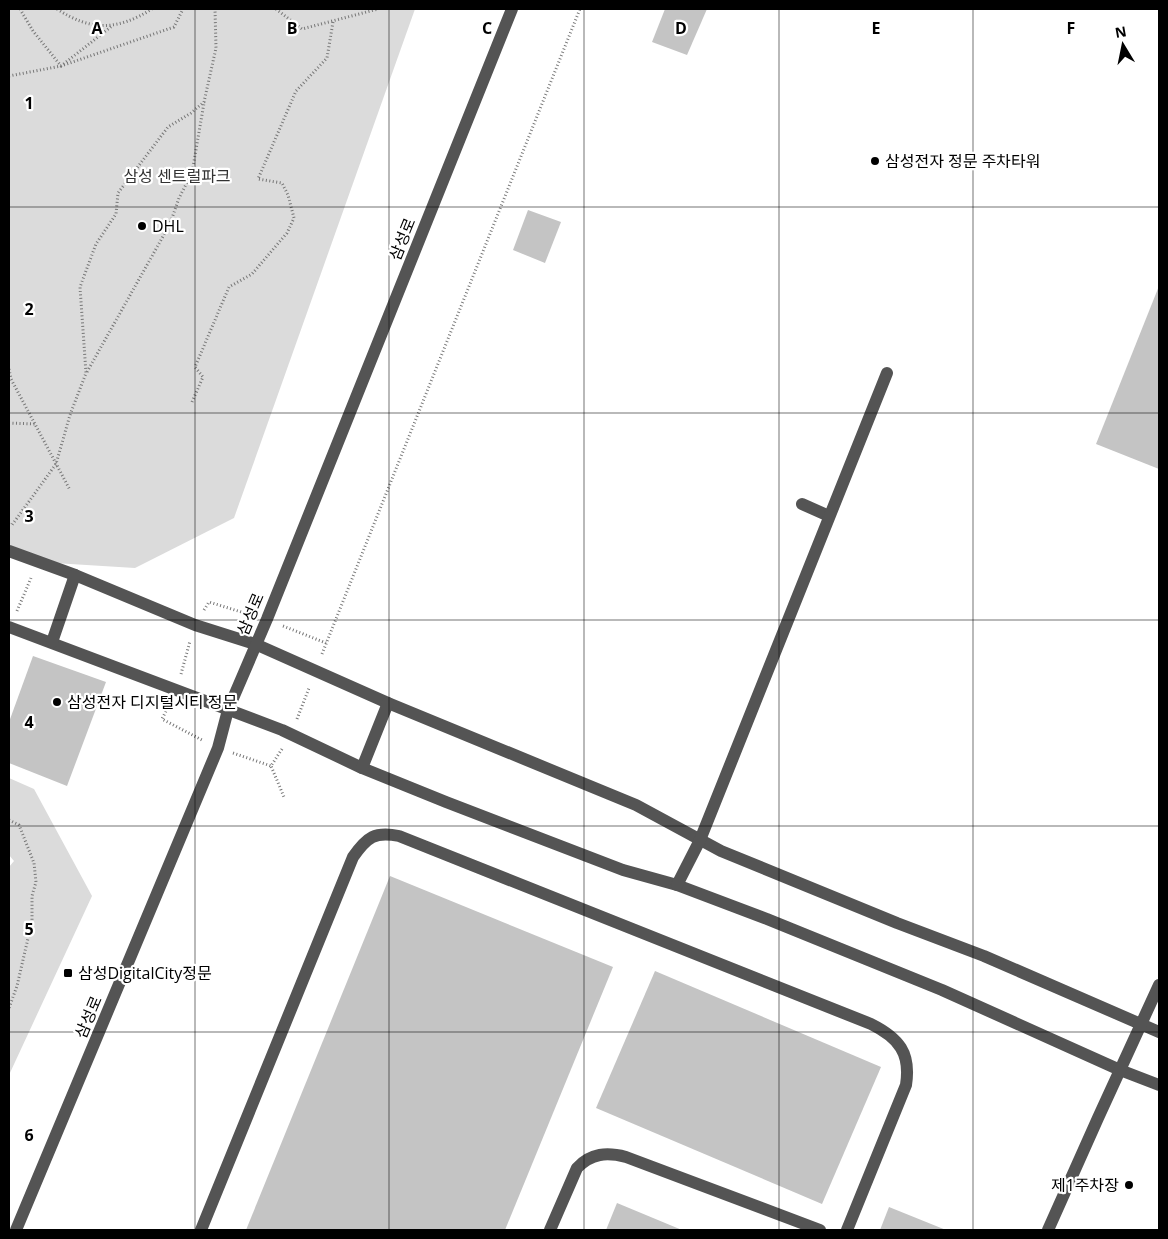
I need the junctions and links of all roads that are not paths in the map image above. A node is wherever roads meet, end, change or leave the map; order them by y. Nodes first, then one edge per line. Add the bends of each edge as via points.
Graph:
1 (512, 9) edge
2 (887, 373) dead end
3 (802, 504) dead end
4 (829, 516) junction
5 (9, 551) edge
6 (76, 575) junction
7 (9, 627) edge
8 (52, 642) junction
9 (255, 644) junction
10 (388, 704) junction
11 (228, 710) junction
12 (362, 768) junction
13 (700, 840) junction
14 (677, 885) junction
15 (1159, 985) edge
16 (1142, 1025) junction
17 (1159, 1032) edge
18 (1120, 1070) junction
19 (1159, 1085) edge
20 (16, 1230) edge
21 (201, 1230) edge
22 (550, 1230) edge
23 (820, 1230) edge
24 (847, 1230) edge
25 (1048, 1230) edge

1 - 9 street, 삼성로
2 - 4 street
3 - 4 street
4 - 13 street
5 - 6 street
6 - 8 street
6 - 9 street via 195,626
7 - 8 street
8 - 11 street
9 - 10 street
9 - 11 street, 삼성로
10 - 12 street
10 - 13 street via 636,805
11 - 12 street
11 - 20 street, 삼성로 via 218,748
12 - 14 street via 623,870
13 - 14 street
13 - 16 street via 984,956
14 - 18 street via 942,990
15 - 16 street
16 - 17 street
16 - 18 street
18 - 19 street
18 - 25 street
21 - 24 street via 353,857 370,838 387,833 889,1034 906,1056 908,1076
22 - 23 street via 577,1168 593,1156 613,1154

